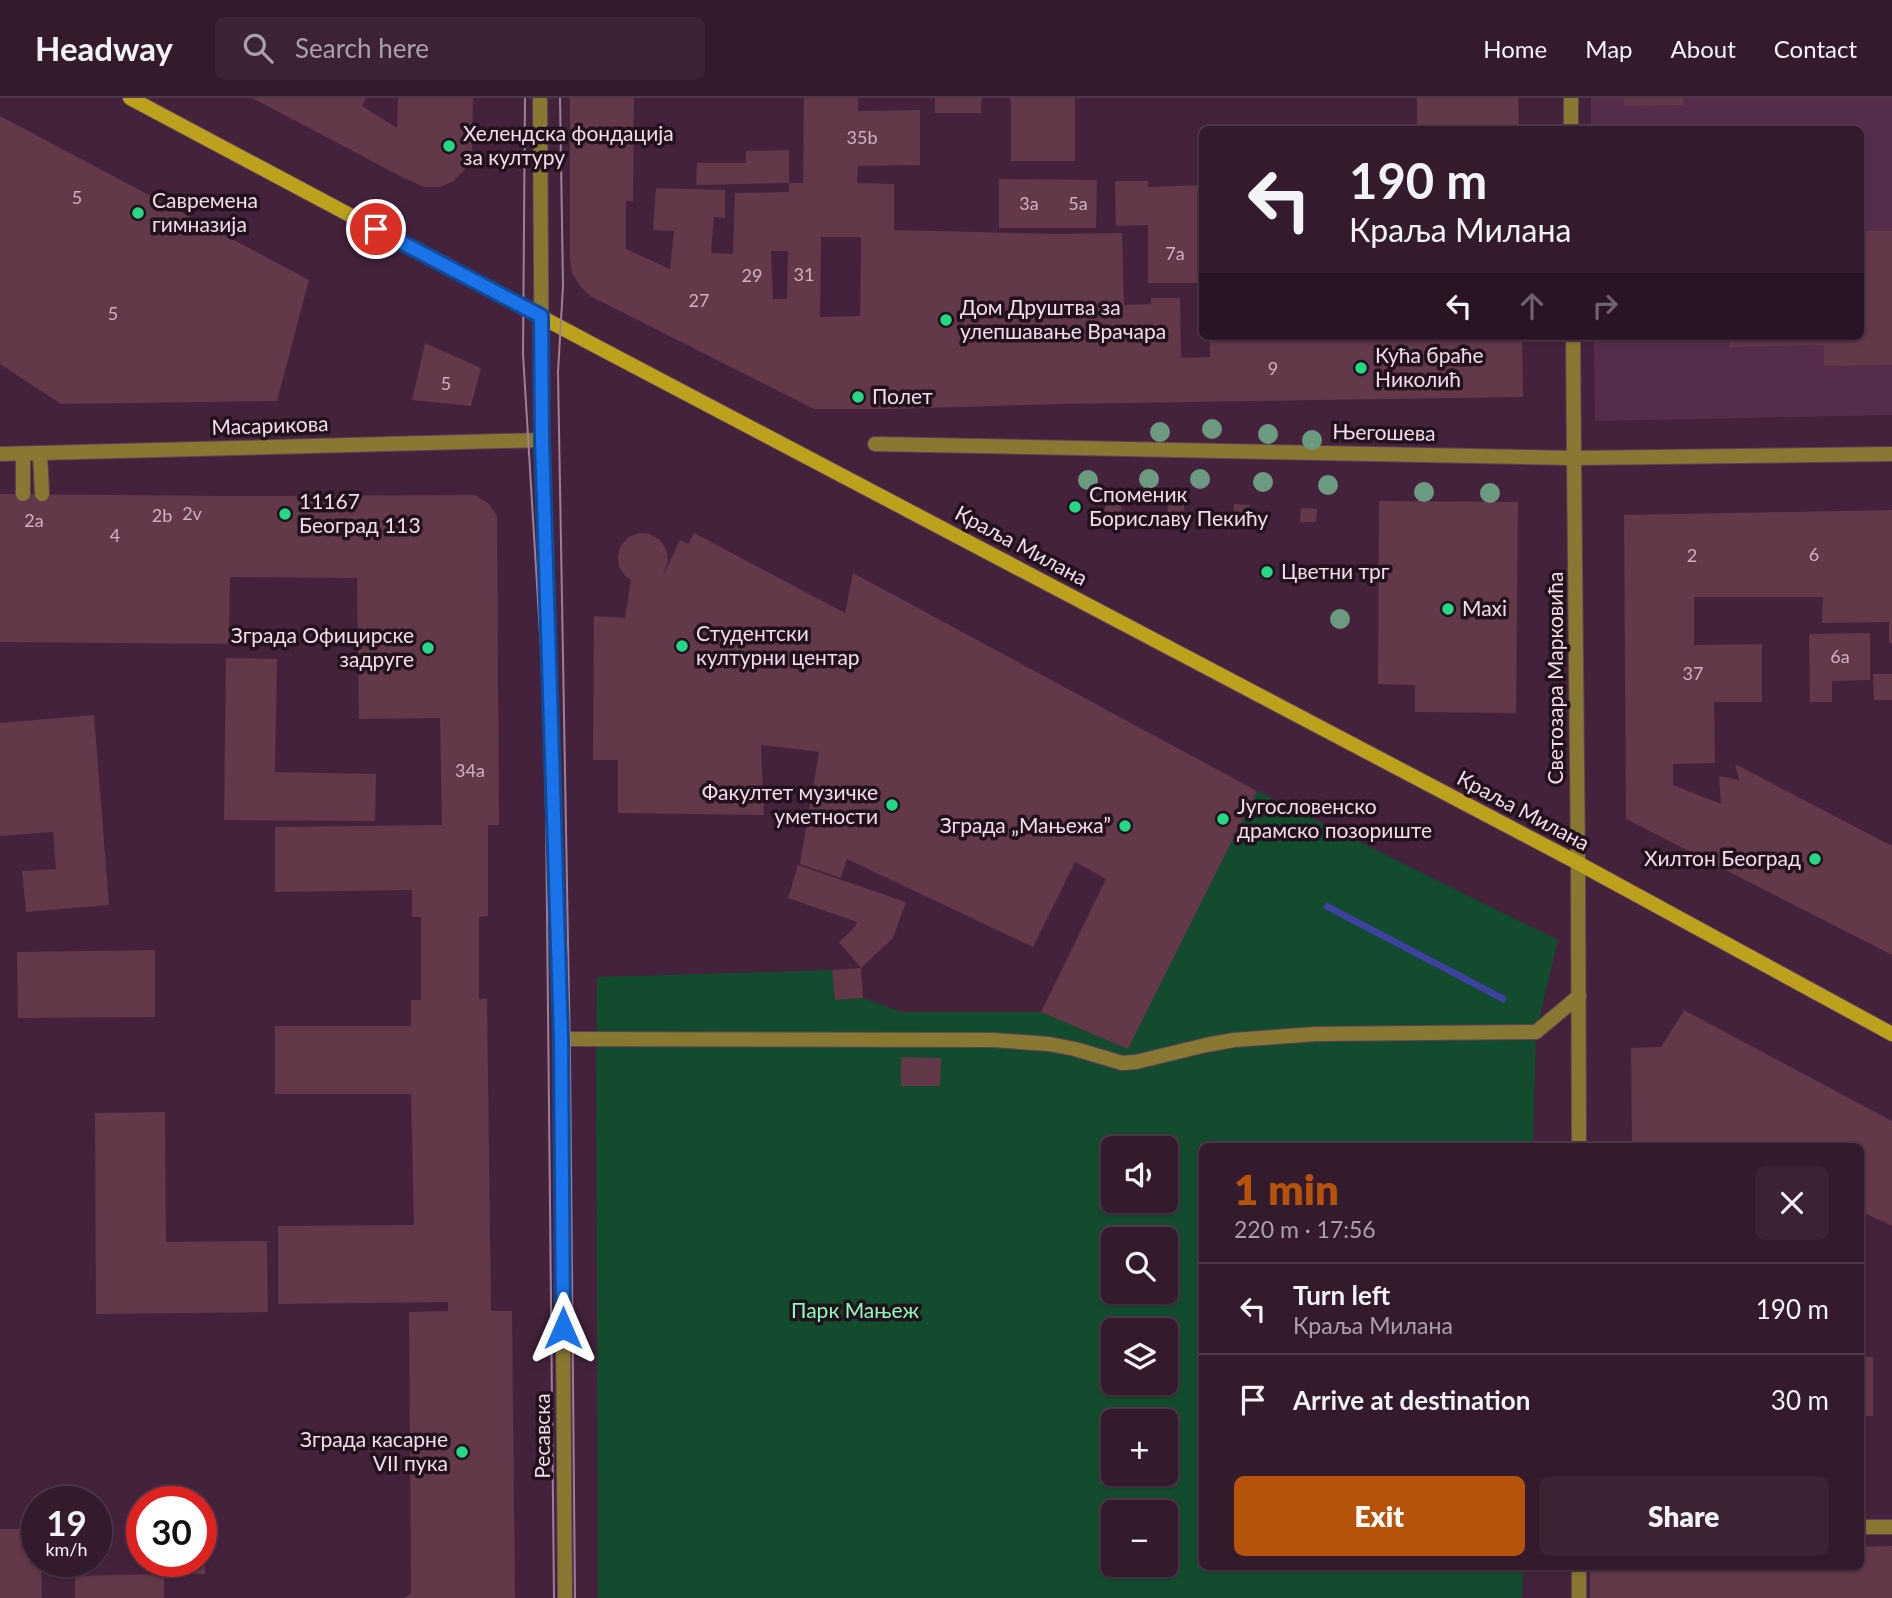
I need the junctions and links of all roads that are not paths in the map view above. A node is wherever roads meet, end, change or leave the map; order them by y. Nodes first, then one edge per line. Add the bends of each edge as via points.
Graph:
1 (130, 98) edge
2 (540, 98) edge
3 (1570, 98) edge
4 (1571, 126) edge
5 (541, 316) junction
6 (1573, 340) edge
7 (542, 440) junction
8 (875, 444) dead end
9 (40, 453) junction
10 (0, 454) edge
11 (23, 454) junction
12 (1892, 454) edge
13 (1574, 458) junction
14 (23, 494) dead end
15 (42, 494) dead end
16 (1578, 863) junction
17 (1578, 996) junction
18 (1892, 1034) edge
19 (561, 1039) junction
20 (1579, 1143) edge
21 (1864, 1527) edge
22 (1892, 1527) edge
23 (1579, 1570) edge
24 (565, 1598) edge
25 (1579, 1598) edge

1 - 5 main road, Краља Милана
2 - 5 street, Ресавска
3 - 4 street
5 - 7 street, Ресавска
5 - 16 main road, Краља Милана
6 - 13 street, Светозара Марковића
7 - 9 street, Масарикова
7 - 19 street, Ресавска
8 - 13 street, Његошева
9 - 11 street, Масарикова
9 - 15 street
10 - 11 street, Масарикова
11 - 14 street
12 - 13 street, Његошева
13 - 16 street, Светозара Марковића
16 - 17 street, Светозара Марковића
16 - 18 main road, Краља Милана
17 - 19 street via 1536,1032 1316,1034 1234,1040 1122,1063 1049,1044 993,1040
17 - 20 street, Светозара Марковића
19 - 24 street, Ресавска
21 - 22 street
23 - 25 street

